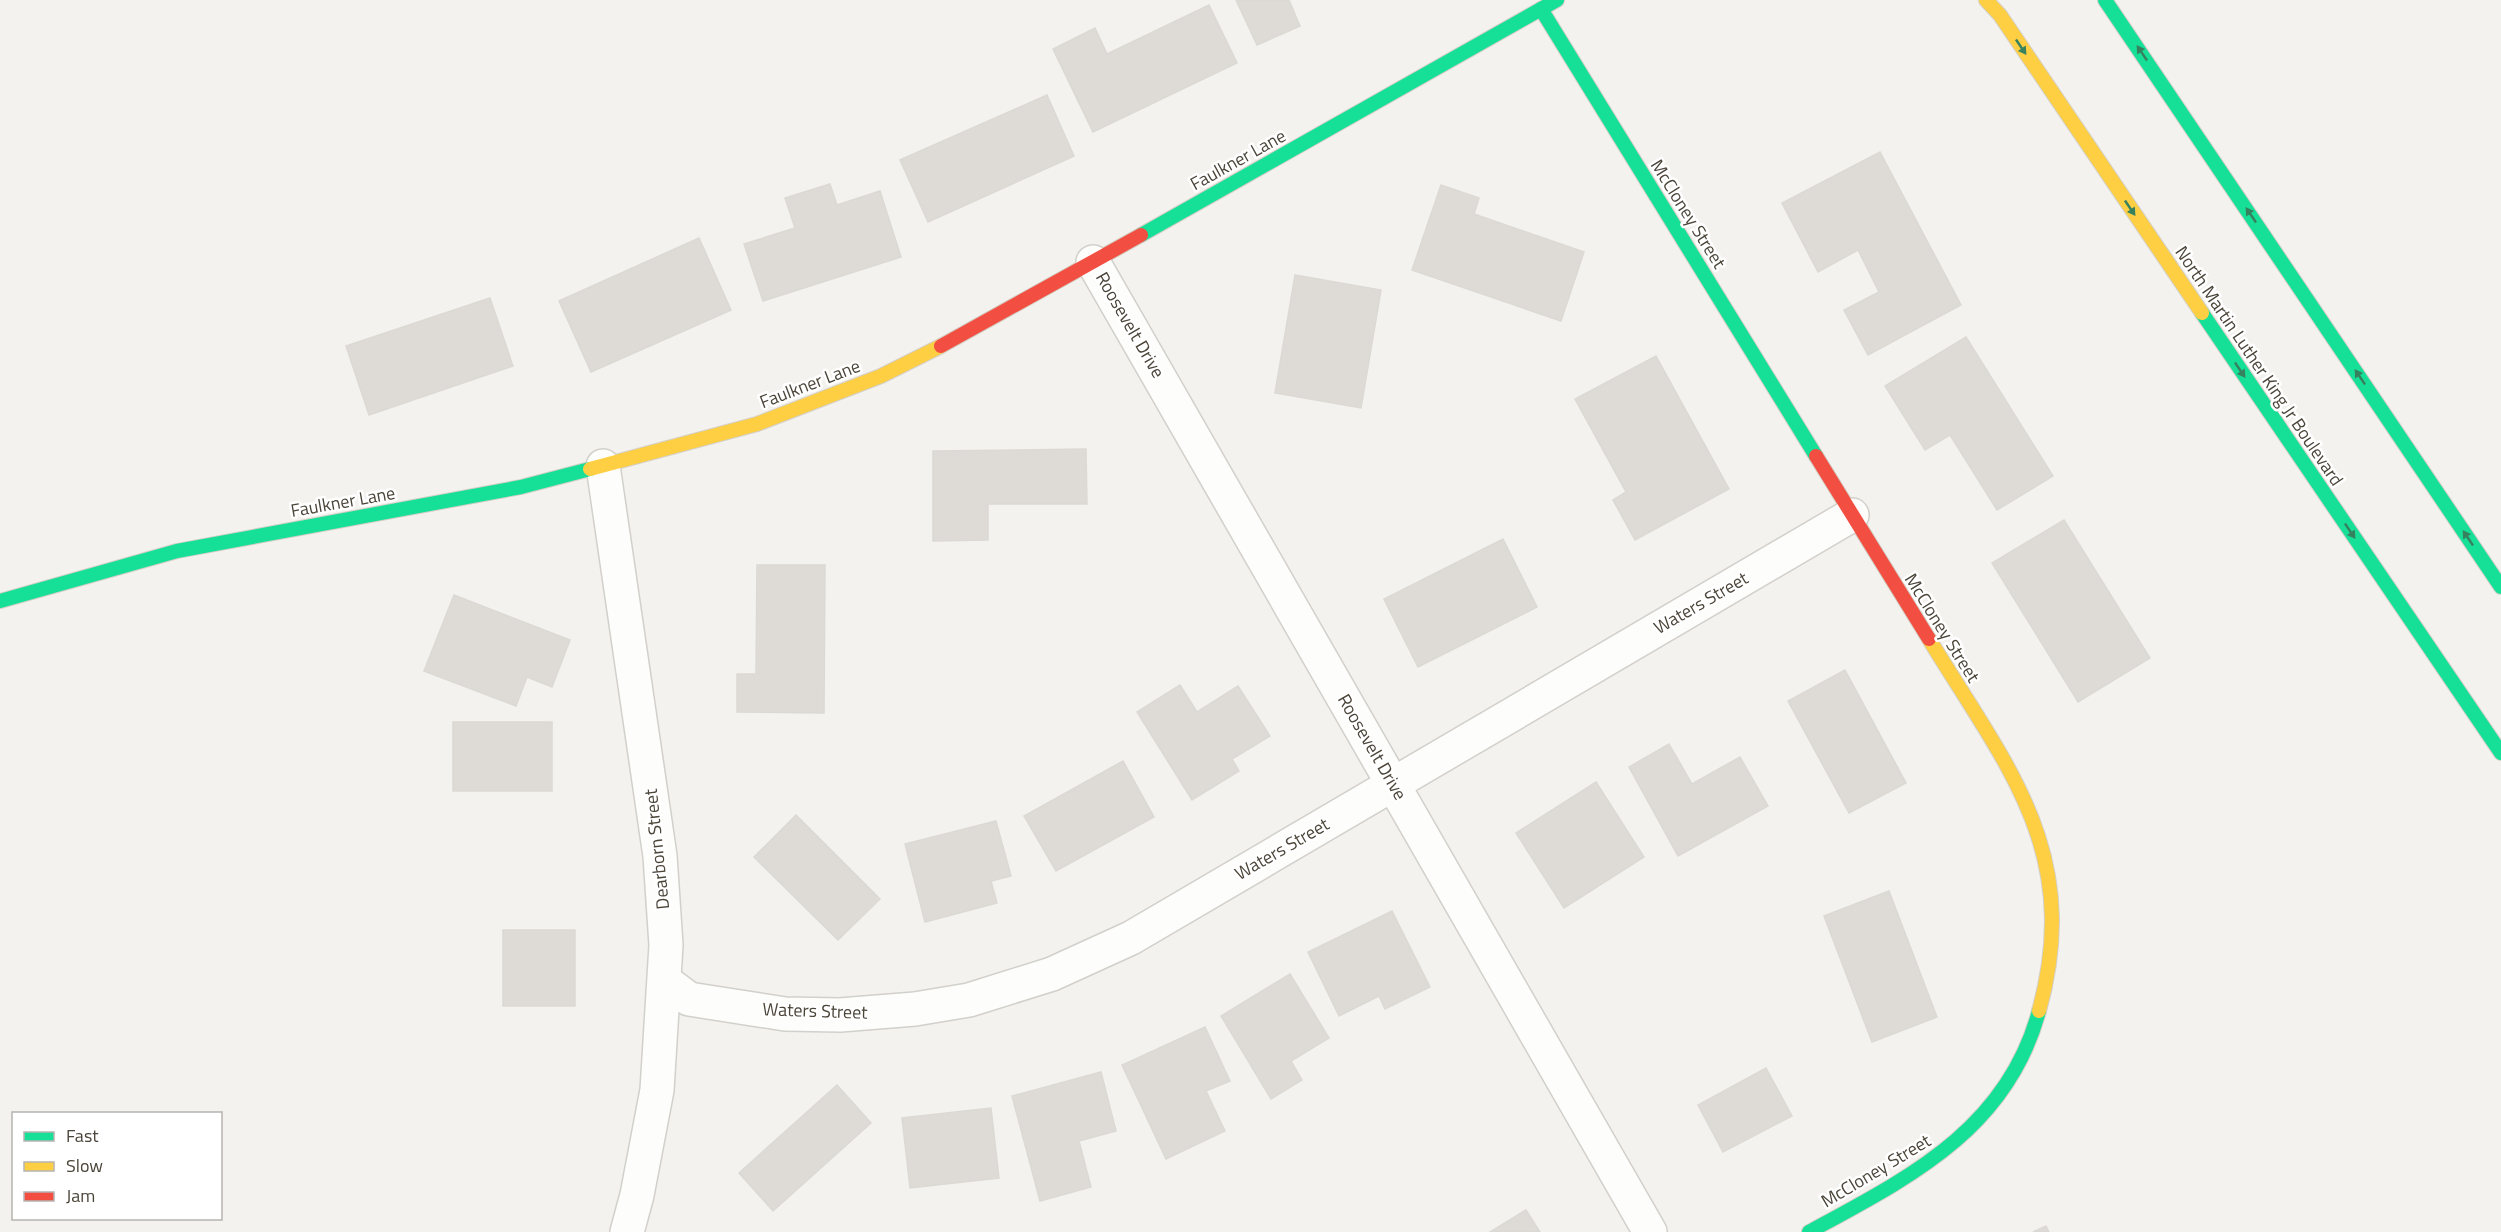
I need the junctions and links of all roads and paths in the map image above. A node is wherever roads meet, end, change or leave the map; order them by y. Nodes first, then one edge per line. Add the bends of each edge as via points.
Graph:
1 (1557, 0) edge
2 (1986, 0) edge
3 (2105, 0) edge
4 (1540, 9) junction
5 (1093, 262) junction
6 (603, 466) junction
7 (1852, 516) junction
8 (2501, 587) edge
9 (0, 601) edge
10 (2501, 753) edge
11 (1393, 783) junction
12 (665, 981) junction
13 (627, 1232) edge
14 (1650, 1232) edge
15 (1809, 1232) edge

1 - 4 street, Faulkner Lane
2 -> 10 street, North Martin Luther King Jr Boulevard via 2000,15
8 -> 3 street
4 - 5 street, Faulkner Lane
4 - 7 street, McCloney Street
5 - 6 street, Faulkner Lane via 976,329 880,376 758,424
5 - 11 street, Roosevelt Drive
6 - 9 street, Faulkner Lane via 521,487 177,551
6 - 12 street, Dearborn Street via 660,856
7 - 11 street, Waters Street
7 - 15 street, McCloney Street via 2011,773 2033,817 2047,862 2054,917 2050,971 2039,1015 2022,1058 1988,1109 1946,1151
11 - 12 street, Waters Street via 1131,938 1052,974 969,1000 840,1015 785,1014 689,999
11 - 14 street, Roosevelt Drive
12 - 13 street, Dearborn Street via 657,1090

